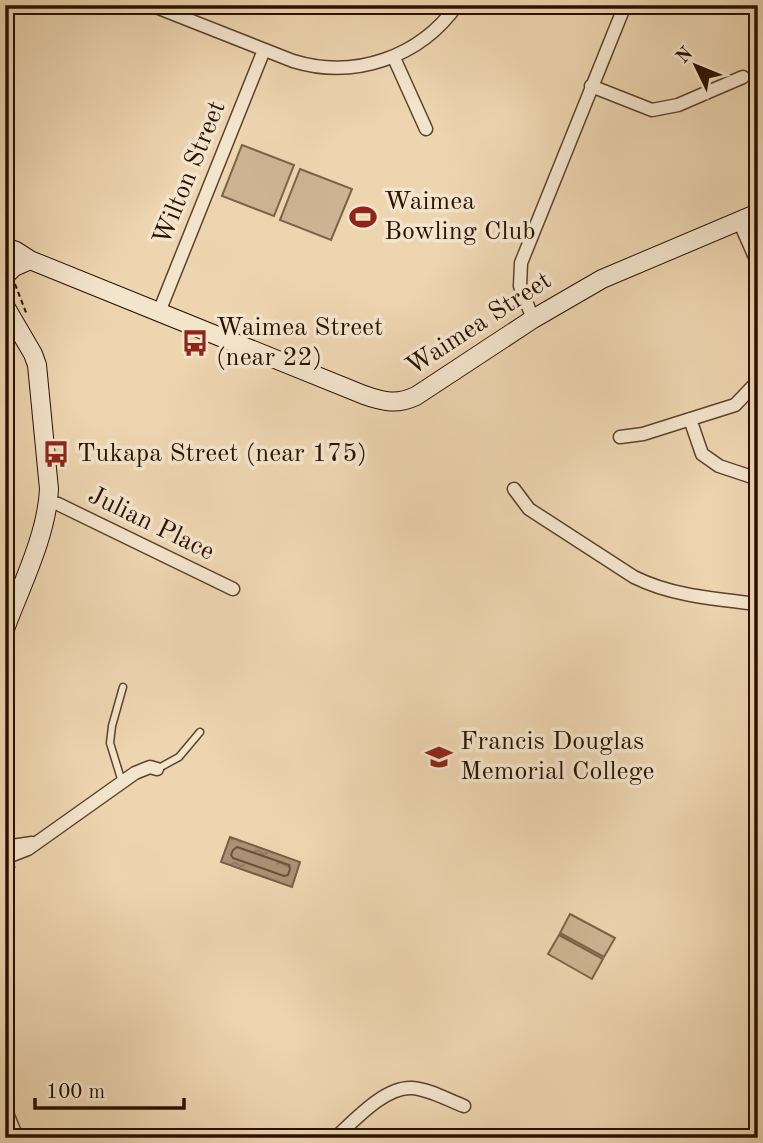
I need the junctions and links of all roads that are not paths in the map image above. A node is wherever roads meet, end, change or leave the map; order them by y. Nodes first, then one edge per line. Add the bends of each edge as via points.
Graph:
1 (151, 5) edge
2 (457, 5) edge
3 (625, 5) edge
4 (264, 50) junction
5 (394, 58) junction
6 (743, 77) dead end
7 (591, 86) junction
8 (426, 129) dead end
9 (758, 213) edge
10 (739, 221) junction
11 (5, 247) edge
12 (5, 259) edge
13 (30, 260) junction
14 (758, 264) edge
15 (9, 278) edge
16 (5, 300) edge
17 (6, 306) edge
18 (159, 312) junction
19 (533, 319) junction
20 (758, 381) edge
21 (690, 419) junction
22 (620, 437) dead end
23 (758, 479) edge
24 (514, 489) dead end
25 (48, 503) junction
26 (233, 589) dead end
27 (758, 604) edge
28 (5, 629) edge
29 (123, 687) dead end
30 (200, 732) dead end
31 (157, 769) joint
32 (122, 782) junction
33 (35, 843) junction
34 (5, 847) edge
35 (11, 859) edge
36 (464, 1106) dead end
37 (5, 1111) edge
38 (16, 1138) edge
39 (335, 1138) edge

1 - 4 street
2 - 5 street via 425,39
3 - 7 street
4 - 5 street via 323,68
4 - 18 street, Wilton Street
5 - 8 street
6 - 7 street via 678,106 652,110
7 - 19 street via 521,263 520,286
9 - 10 main road, Waimea Street
10 - 14 street
10 - 19 main road, Waimea Street via 602,279
11 - 13 main road, Waimea Street
12 - 13 main road, Waimea Street
13 - 15 main road via 13,267
13 - 18 main road, Waimea Street
16 - 17 main road
17 - 25 main road via 37,365
18 - 19 main road, Waimea Street via 377,399 398,403 416,396
20 - 21 street via 735,405
21 - 22 street
21 - 23 street via 702,454 734,473
24 - 27 street via 529,509 652,586
25 - 26 street, Julian Place
25 - 28 main road
29 - 32 lane via 110,743
30 - 31 lane via 179,757
31 - 32 street via 146,768
32 - 33 street
33 - 34 street
33 - 35 street
36 - 39 street via 422,1090 396,1090
37 - 38 street

